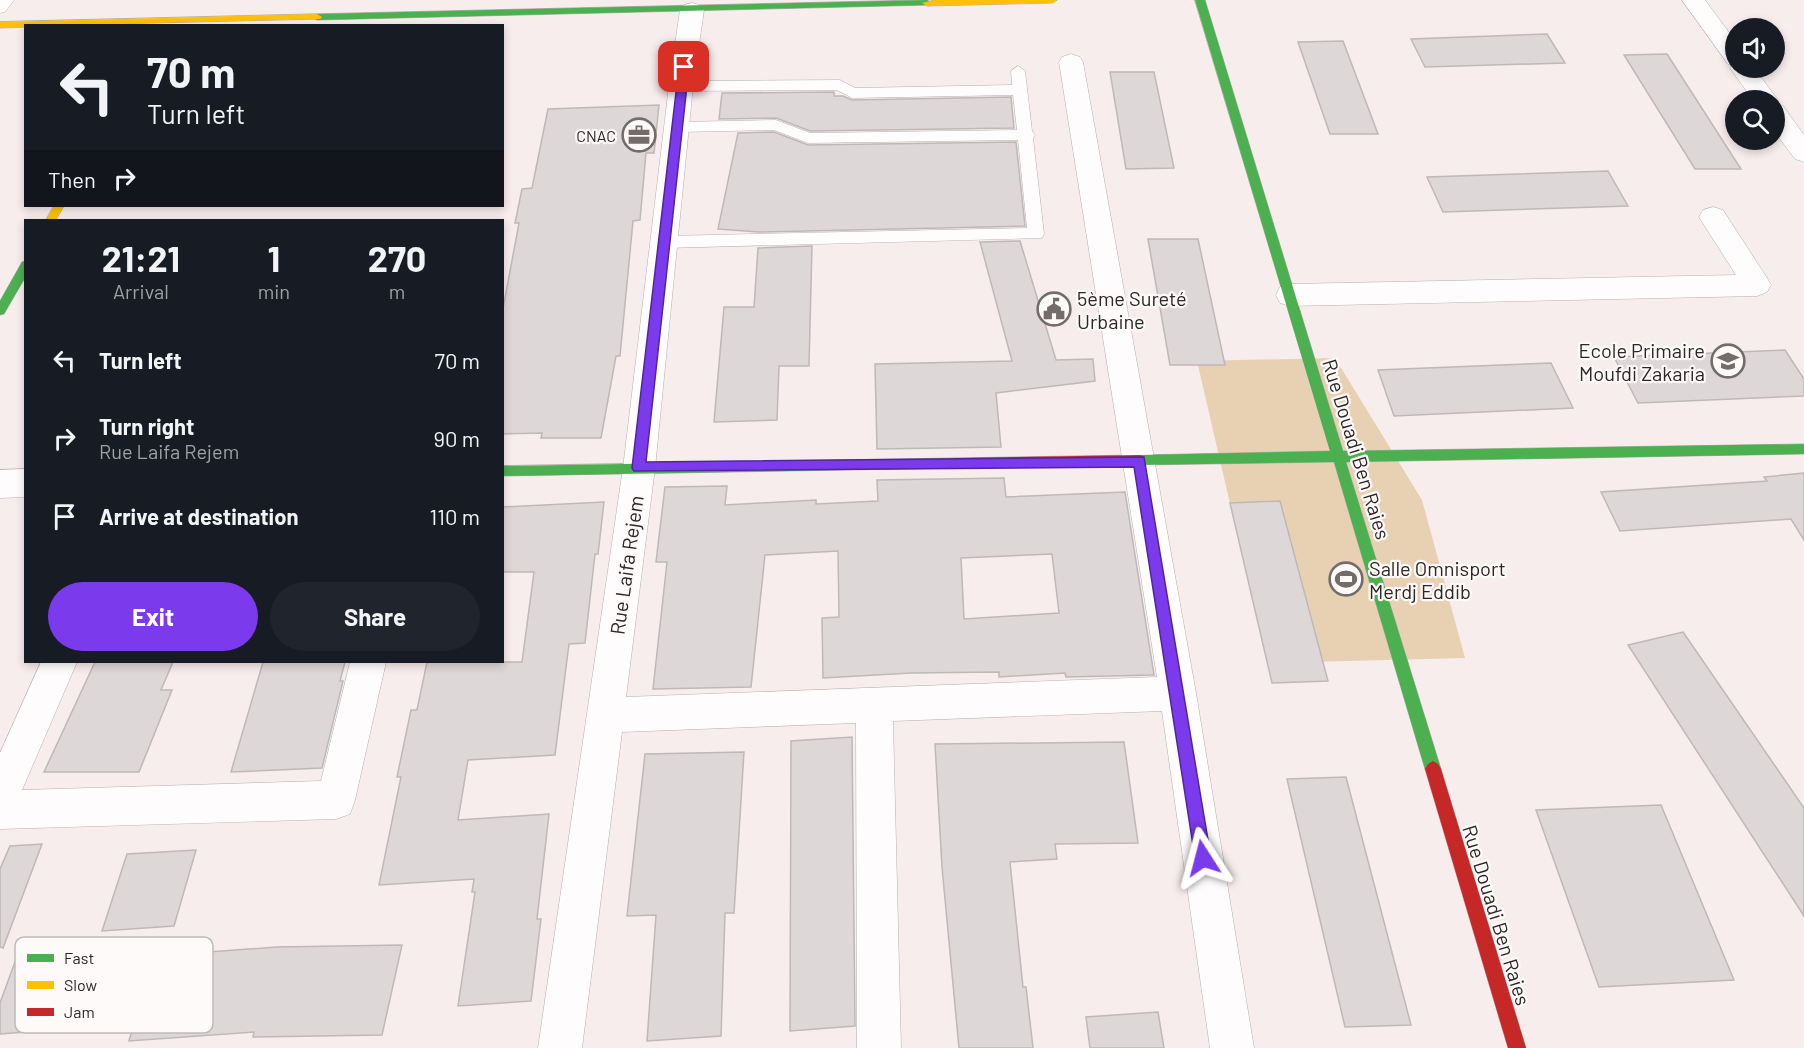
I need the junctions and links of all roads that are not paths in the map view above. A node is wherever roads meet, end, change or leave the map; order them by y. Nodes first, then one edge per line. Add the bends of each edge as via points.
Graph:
1 (7, 0) edge
2 (1052, 0) edge
3 (1200, 0) edge
4 (1693, 0) edge
5 (857, 2) edge
6 (0, 9) edge
7 (692, 10) junction
8 (160, 24) edge
9 (0, 26) edge
10 (24, 26) edge
11 (1725, 44) edge
12 (1071, 62) dead end
13 (1018, 72) dead end
14 (681, 86) junction
15 (1020, 90) junction
16 (678, 127) junction
17 (1785, 127) edge
18 (1027, 135) junction
19 (1804, 153) edge
20 (1713, 217) dead end
21 (665, 242) junction
22 (24, 269) edge
23 (1290, 295) junction
24 (0, 311) edge
25 (1804, 449) edge
26 (1339, 457) junction
27 (1139, 461) junction
28 (639, 468) junction
29 (504, 471) edge
30 (24, 483) edge
31 (0, 484) edge
32 (59, 663) edge
33 (368, 663) edge
34 (1178, 693) junction
35 (874, 706) junction
36 (605, 715) junction
37 (0, 796) edge
38 (0, 810) edge
39 (561, 1048) edge
40 (879, 1048) edge
41 (1232, 1048) edge
42 (1517, 1048) edge

1 - 6 lane
2 - 5 street
3 - 23 street, Rue Douadi Ben Raies
4 - 11 street
5 - 7 street
7 - 8 street
7 - 14 street, Rue Laifa Rejem
9 - 10 street
12 - 27 street
13 - 15 lane
14 - 15 lane via 840,85 852,93
14 - 16 street, Rue Laifa Rejem
15 - 18 lane
16 - 18 lane via 776,125 808,138
16 - 21 street, Rue Laifa Rejem
17 - 19 street
18 - 21 lane via 1036,234
20 - 23 street via 1757,285
21 - 28 street, Rue Laifa Rejem
22 - 24 street
23 - 26 street, Rue Douadi Ben Raies
25 - 26 street
26 - 27 street
26 - 42 street, Rue Douadi Ben Raies
27 - 28 street
27 - 34 street
28 - 29 street
28 - 36 street, Rue Laifa Rejem
30 - 31 street
32 - 37 street
33 - 38 street via 336,800
34 - 35 street
34 - 41 street
35 - 36 street
35 - 40 street
36 - 39 street, Rue Laifa Rejem

